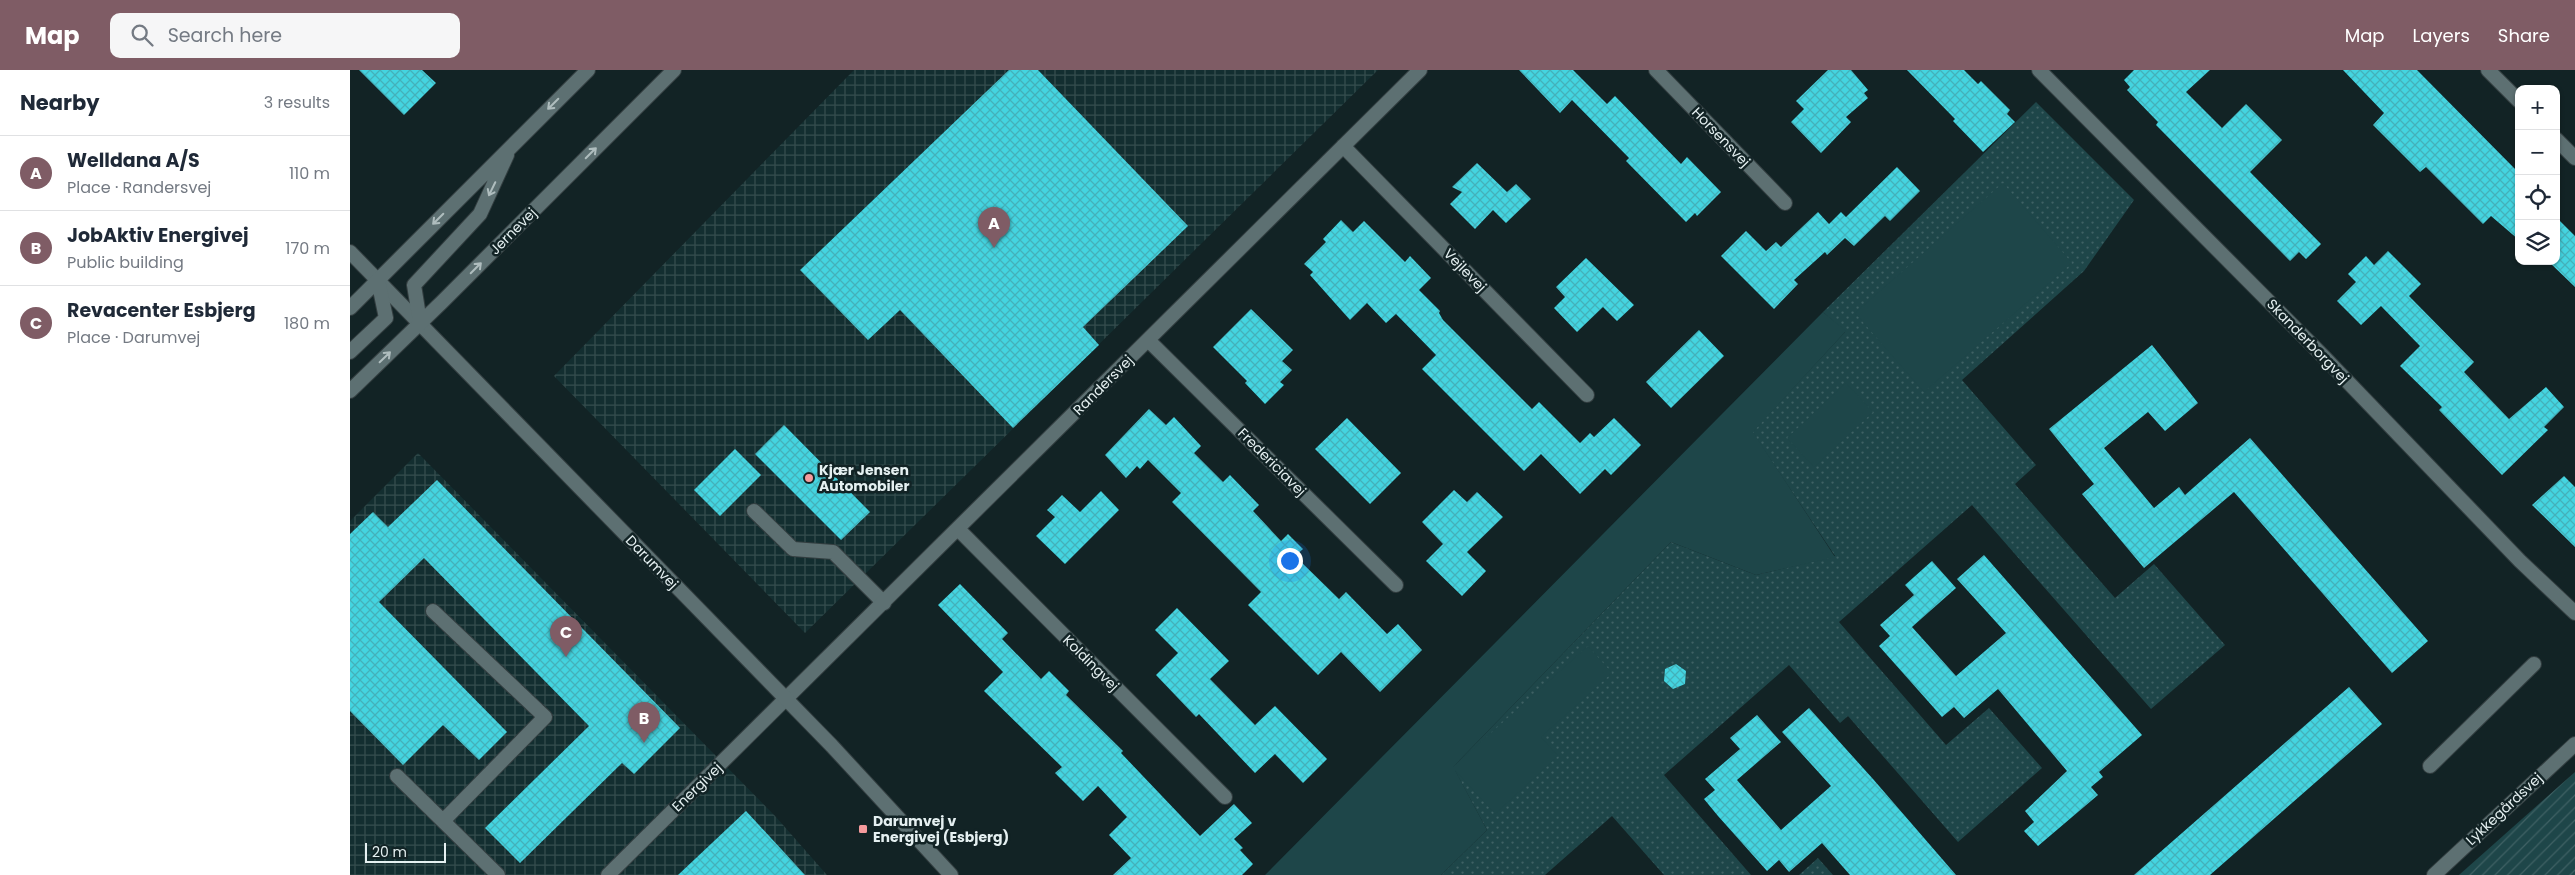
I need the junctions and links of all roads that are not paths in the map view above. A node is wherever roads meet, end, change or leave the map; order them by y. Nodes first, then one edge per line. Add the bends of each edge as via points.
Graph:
1 (588, 70) edge
2 (674, 70) edge
3 (1420, 70) edge
4 (1656, 70) edge
5 (2039, 70) edge
6 (2488, 70) edge
7 (2515, 97) edge
8 (2560, 143) edge
9 (512, 144) junction
10 (1343, 146) junction
11 (2575, 158) edge
12 (1785, 203) dead end
13 (350, 252) edge
14 (378, 280) junction
15 (350, 308) edge
16 (420, 322) junction
17 (1148, 340) junction
18 (350, 352) edge
19 (350, 391) edge
20 (1587, 395) dead end
21 (754, 511) dead end
22 (958, 530) junction
23 (1396, 585) dead end
24 (884, 603) junction
25 (433, 611) dead end
26 (2575, 613) edge
27 (2534, 664) dead end
28 (786, 700) junction
29 (2575, 744) edge
30 (2430, 766) dead end
31 (397, 776) dead end
32 (1225, 797) dead end
33 (442, 821) junction
34 (498, 875) edge
35 (608, 875) edge
36 (951, 875) edge
37 (2434, 875) edge

1 -> 9 street
16 -> 2 street, Jernevej
3 - 10 street, Randersvej
4 - 12 street, Horsensvej
5 - 26 street, Skanderborgvej via 2323,356 2520,561
6 - 7 street
8 - 11 street
9 -> 14 street
9 -> 16 street via 480,214 414,285
10 - 17 street, Randersvej
10 - 20 street, Vejlevej
13 - 14 street, Darumvej
14 - 15 street
14 - 16 street, Darumvej
14 - 18 street via 386,318
19 -> 16 street, Jernevej
16 - 28 street, Darumvej
17 - 22 street, Randersvej
17 - 23 street, Fredericiavej
21 - 24 street via 793,549 833,552
22 - 24 street, Randersvej
22 - 32 street, Koldingvej
24 - 28 street, Randersvej
25 - 33 street via 545,717
27 - 30 street
28 - 35 street, Energivej
28 - 36 street, Darumvej
29 - 37 street, Lykkegårdsvej
31 - 33 street
33 - 34 street

